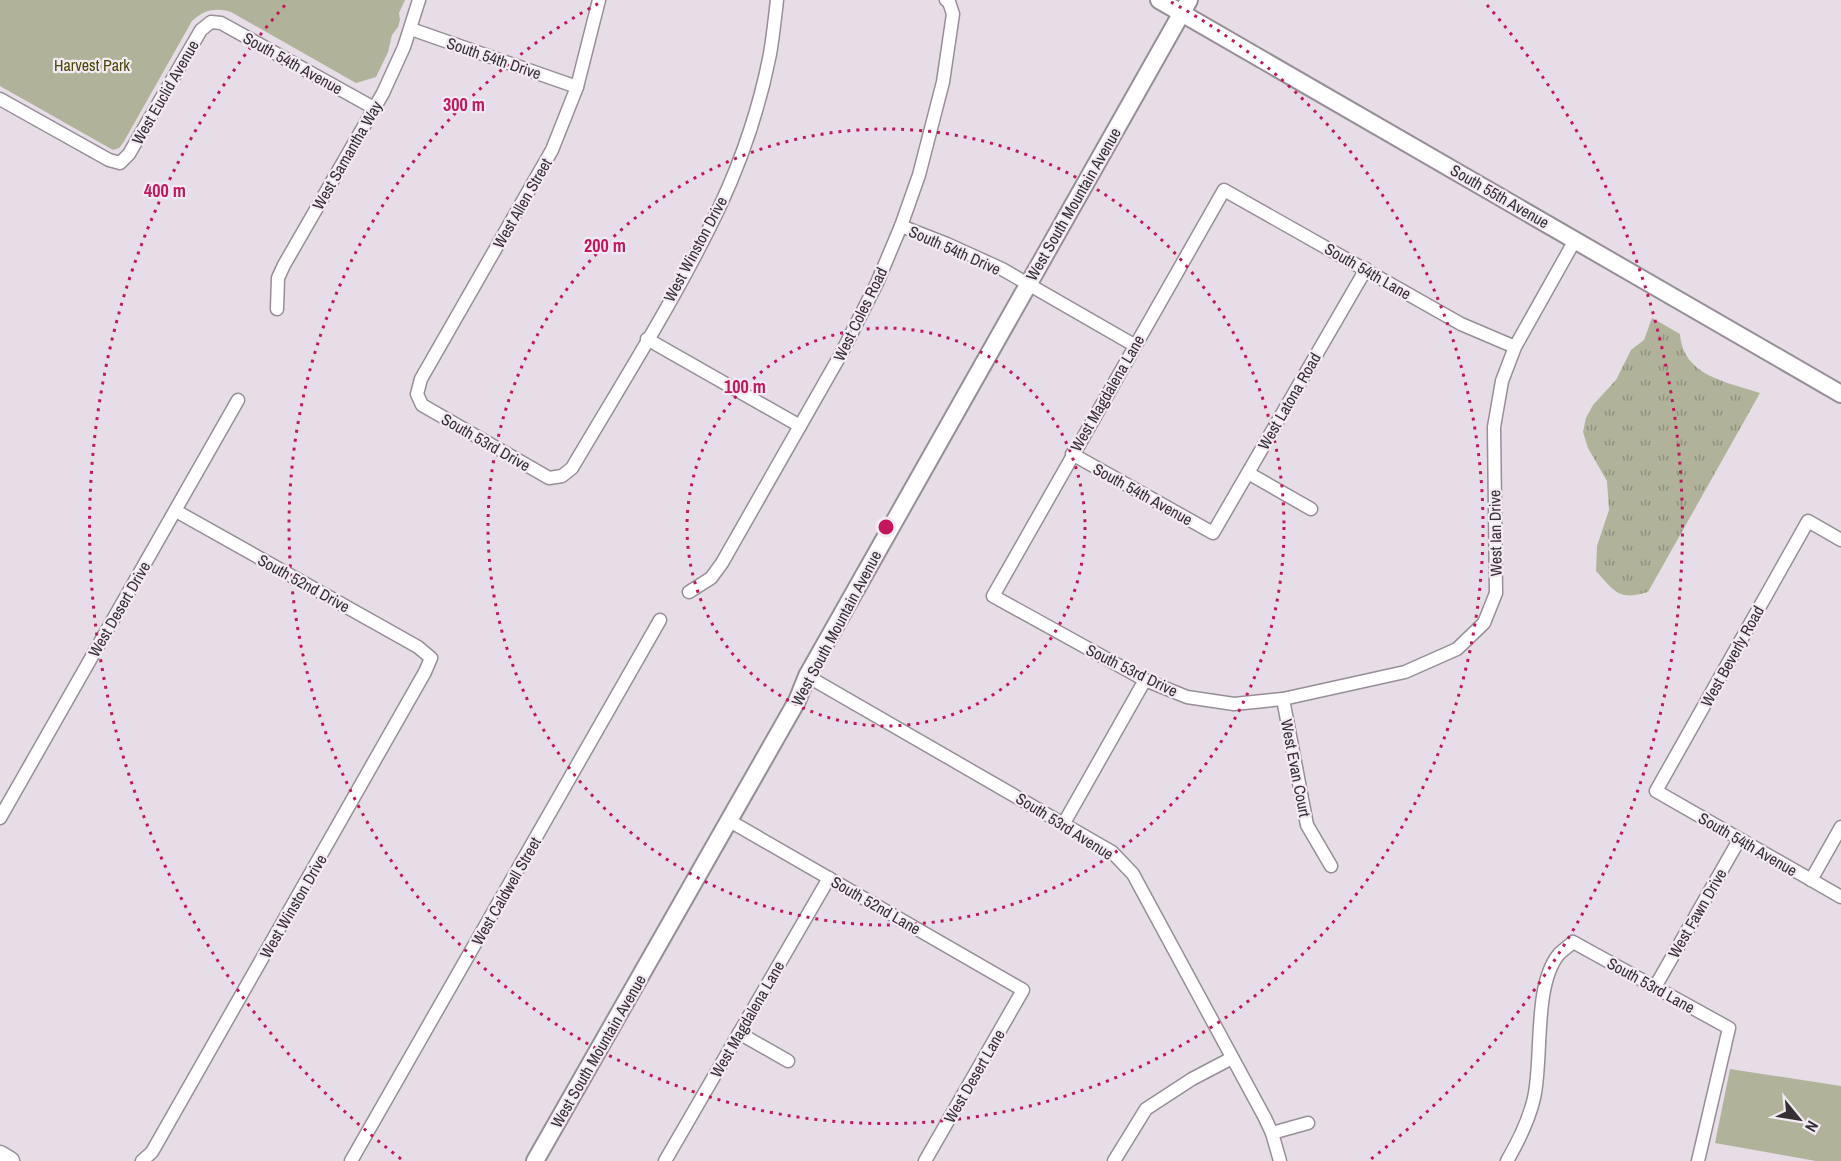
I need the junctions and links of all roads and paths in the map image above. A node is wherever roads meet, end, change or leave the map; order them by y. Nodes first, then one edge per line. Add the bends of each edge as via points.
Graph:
1 (419, 0) edge
2 (599, 0) edge
3 (777, 0) edge
4 (1159, 0) edge
5 (947, 1) edge
6 (1185, 7) edge
7 (211, 22) joint
8 (411, 29) junction
9 (577, 87) junction
10 (0, 99) edge
11 (374, 108) junction
12 (1224, 190) joint
13 (901, 226) junction
14 (1575, 240) junction
15 (1366, 269) junction
16 (1028, 284) junction
17 (277, 309) dead end
18 (647, 339) junction
19 (1134, 345) junction
20 (1515, 347) junction
21 (417, 394) joint
22 (1841, 394) edge
23 (238, 399) dead end
24 (800, 426) junction
25 (1072, 454) junction
26 (1248, 473) junction
27 (562, 476) joint
28 (1311, 508) dead end
29 (176, 511) junction
30 (1213, 533) joint
31 (1841, 540) edge
32 (689, 592) dead end
33 (993, 596) joint
34 (660, 620) dead end
35 (431, 658) joint
36 (807, 676) junction
37 (1145, 680) junction
38 (1283, 699) junction
39 (1656, 791) joint
40 (0, 818) edge
41 (728, 820) junction
42 (1064, 823) junction
43 (1841, 827) edge
44 (1739, 840) junction
45 (1330, 866) dead end
46 (829, 878) junction
47 (1811, 880) junction
48 (1841, 897) edge
49 (1655, 987) junction
50 (1023, 990) joint
51 (739, 1033) junction
52 (1232, 1058) junction
53 (788, 1061) dead end
54 (1308, 1123) dead end
55 (1272, 1133) junction
56 (0, 1155) edge
57 (152, 1157) edge
58 (10, 1161) edge
59 (142, 1161) edge
60 (351, 1161) edge
61 (535, 1161) edge
62 (665, 1161) edge
63 (925, 1161) edge
64 (1114, 1161) edge
65 (1280, 1161) edge
66 (1507, 1161) edge
67 (1698, 1161) edge

1 - 8 street, West Samantha Way
2 - 9 street, West Allen Street
3 - 18 street, West Winston Drive via 770,55 739,157 720,205
4 - 6 street, South 55th Avenue
5 - 13 street, West Coles Road via 953,14 943,82
6 - 14 street, South 55th Avenue
6 - 16 street, West South Mountain Avenue
7 - 10 street, West Euclid Avenue via 201,30 129,154 120,163
7 - 11 street, South 54th Avenue via 221,23
8 - 9 street, South 54th Drive
8 - 11 street, West Samantha Way
9 - 21 street, West Allen Street via 552,150 421,379
11 - 17 street, West Samantha Way via 284,265 278,278
12 - 15 street, South 54th Lane
12 - 19 street, West Magdalena Lane
13 - 16 street, South 54th Drive
13 - 24 street, West Coles Road via 858,321
14 - 20 street, West Ian Drive
14 - 22 street, South 55th Avenue
15 - 20 street, South 54th Lane via 1461,324
15 - 26 street, West Latona Road
16 - 19 street, South 54th Drive
16 - 36 street, West South Mountain Avenue
18 - 24 street
18 - 27 street, West Winston Drive via 572,468
19 - 25 street, West Magdalena Lane
20 - 38 street, West Ian Drive via 1502,381 1494,427 1496,593 1484,623 1457,649 1405,672
21 - 27 street, South 53rd Drive via 422,405 510,456 549,478
23 - 29 street, West Desert Drive
24 - 32 street, West Coles Road via 722,563 711,578
25 - 30 street, South 54th Avenue
25 - 33 street, West Magdalena Lane
26 - 28 street
26 - 30 street, West Latona Road
29 - 35 street, South 52nd Drive via 418,647
29 - 40 street, West Desert Drive
31 - 39 street, West Beverly Road via 1808,521
33 - 37 street, South 53rd Drive
34 - 60 street, West Caldwell Street
35 - 57 street, West Winston Drive
36 - 41 street, West South Mountain Avenue via 797,701
36 - 42 street, South 53rd Avenue
37 - 38 street, South 53rd Drive via 1187,697 1234,704
37 - 42 street
38 - 45 street, West Evan Court via 1307,825
39 - 44 street, South 54th Avenue
41 - 46 street, South 52nd Lane
41 - 61 street, West South Mountain Avenue
42 - 52 street, South 53rd Avenue via 1112,852 1133,874
43 - 47 street
44 - 47 street, South 54th Avenue
44 - 49 street, West Fawn Drive
46 - 50 street, South 52nd Lane
46 - 51 street, West Magdalena Lane
47 - 48 street, South 54th Avenue
49 - 66 street, South 53rd Lane via 1574,942 1559,954 1544,993 1534,1098
49 - 67 street, South 53rd Lane via 1729,1028
50 - 63 street, West Desert Lane
51 - 53 street
51 - 62 street, West Magdalena Lane
52 - 55 street, South 53rd Avenue
52 - 64 street via 1192,1078 1146,1109
54 - 55 street
55 - 65 street, South 53rd Avenue
56 - 58 main road
57 - 59 street, West Winston Drive

